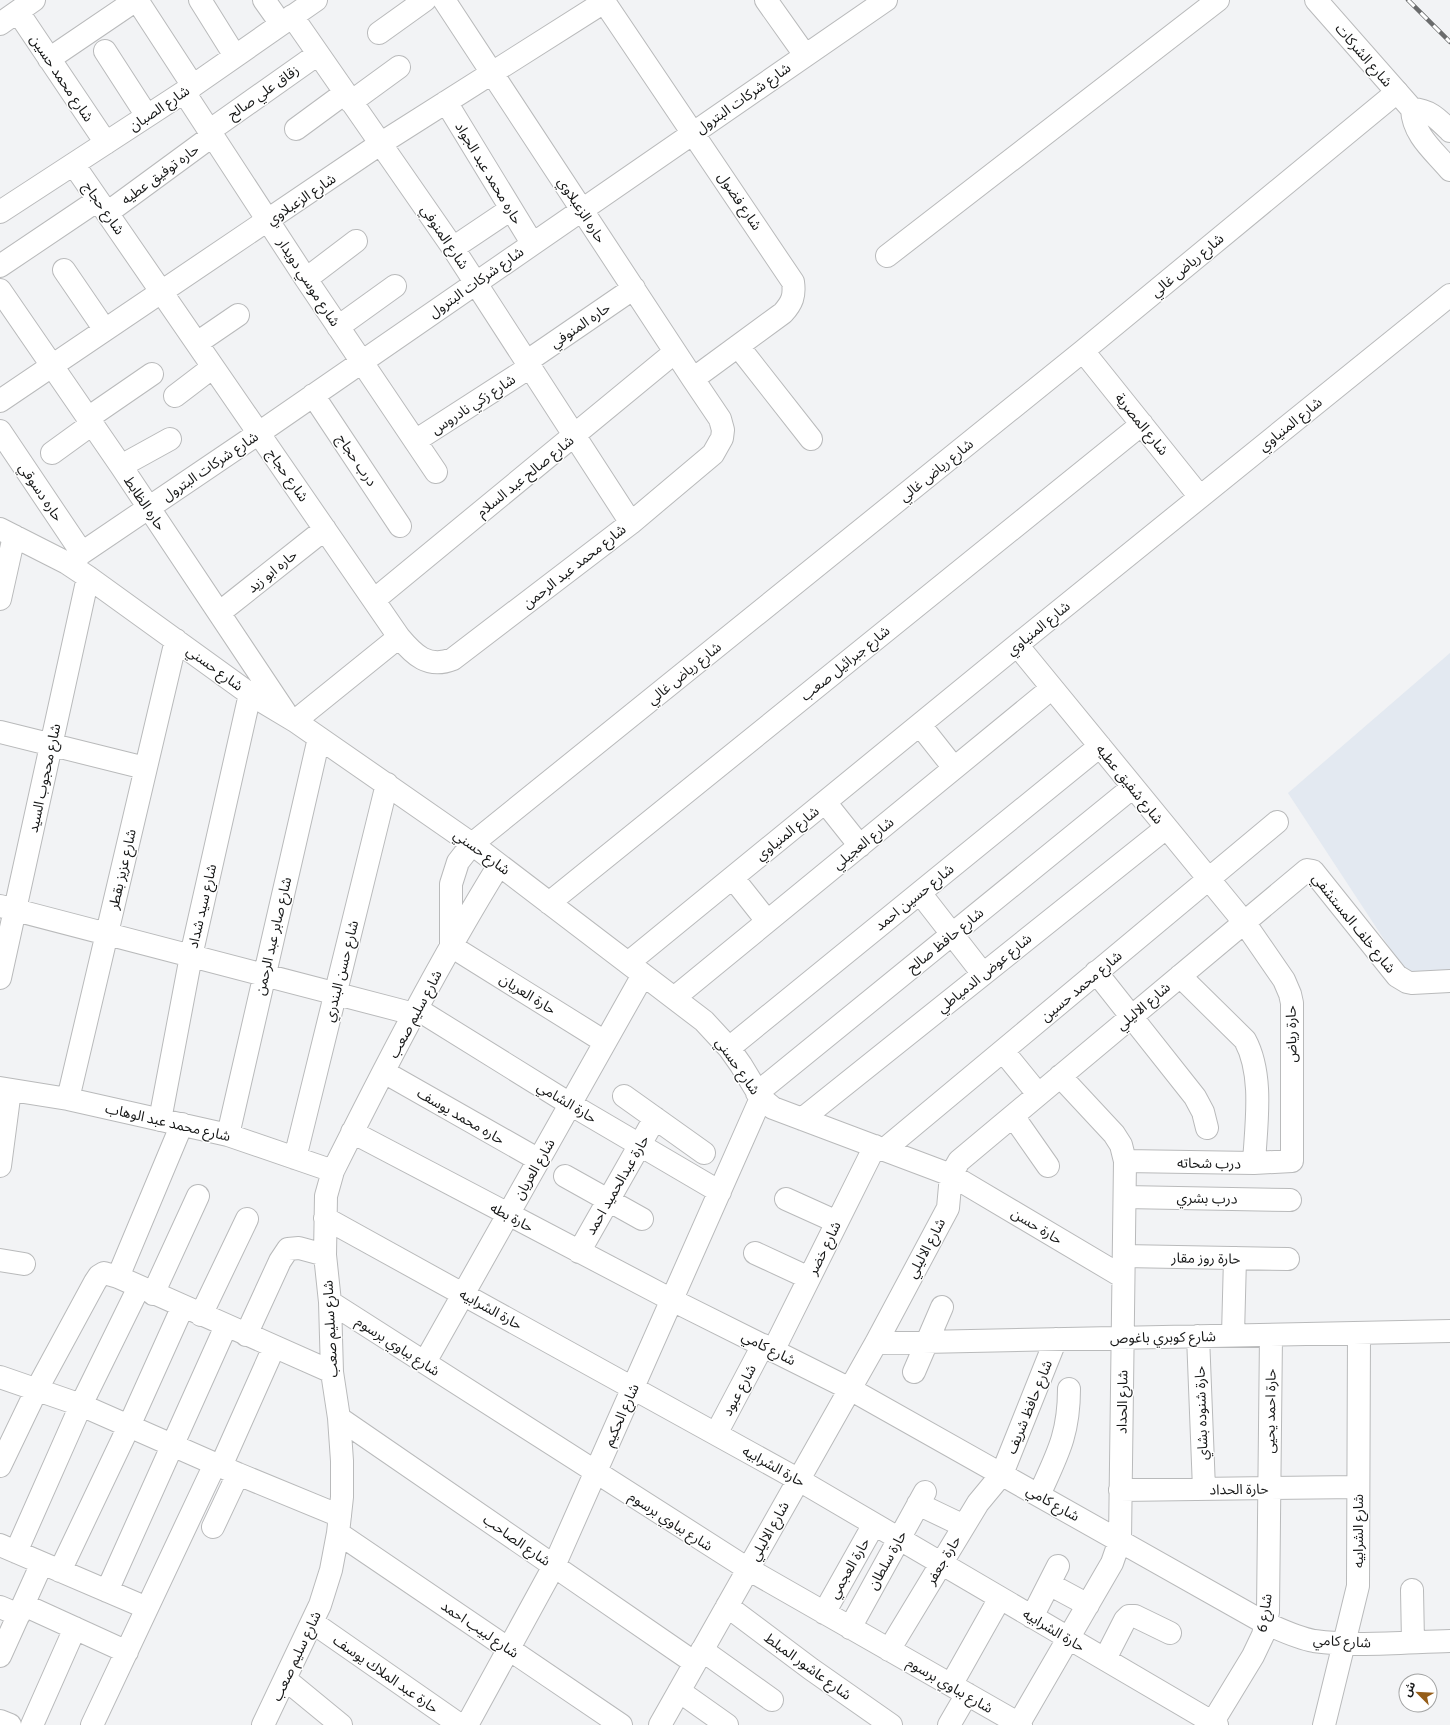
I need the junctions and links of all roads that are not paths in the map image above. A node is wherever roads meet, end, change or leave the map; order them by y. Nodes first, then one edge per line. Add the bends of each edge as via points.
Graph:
1 (136, 0) edge
2 (200, 0) edge
3 (264, 0) edge
4 (316, 0) edge
5 (425, 0) edge
6 (444, 0) edge
7 (766, 0) edge
8 (886, 0) edge
9 (1218, 0) edge
10 (1316, 0) edge
11 (604, 1) edge
12 (17, 12) edge
13 (287, 20) junction
14 (379, 33) dead end
15 (105, 51) dead end
16 (318, 54) junction
17 (805, 55) junction
18 (235, 56) junction
19 (49, 59) junction
20 (399, 67) dead end
21 (492, 73) junction
22 (188, 89) junction
23 (1397, 92) junction
24 (348, 97) junction
25 (446, 102) junction
26 (1412, 109) junction
27 (147, 116) junction
28 (296, 129) dead end
29 (1450, 131) edge
30 (693, 132) junction
31 (211, 133) junction
32 (106, 143) junction
33 (380, 144) junction
34 (74, 165) junction
35 (1450, 170) edge
36 (102, 206) junction
37 (511, 209) junction
38 (582, 209) junction
39 (0, 212) edge
40 (268, 221) junction
41 (356, 241) dead end
42 (532, 243) junction
43 (453, 248) junction
44 (887, 256) dead end
45 (0, 266) edge
46 (64, 270) dead end
47 (306, 280) junction
48 (475, 283) junction
49 (395, 286) dead end
50 (634, 288) junction
51 (0, 290) edge
52 (162, 292) junction
53 (1450, 295) edge
54 (238, 315) dead end
55 (338, 327) junction
56 (105, 330) junction
57 (197, 344) junction
58 (738, 346) junction
59 (1083, 351) junction
60 (676, 352) junction
61 (361, 362) junction
62 (528, 364) junction
63 (52, 366) junction
64 (214, 367) junction
65 (152, 374) dead end
66 (693, 379) junction
67 (313, 395) junction
68 (175, 396) dead end
69 (0, 401) edge
70 (720, 419) joint
71 (90, 421) junction
72 (1142, 424) junction
73 (0, 431) edge
74 (259, 433) junction
75 (574, 435) junction
76 (170, 439) dead end
77 (811, 439) dead end
78 (415, 441) junction
79 (52, 453) dead end
80 (121, 466) junction
81 (436, 472) dead end
82 (1200, 497) junction
83 (149, 508) junction
84 (631, 523) junction
85 (400, 526) dead end
86 (325, 529) junction
87 (7, 533) edge
88 (74, 558) junction
89 (88, 577) junction
90 (0, 599) edge
91 (374, 600) junction
92 (219, 613) junction
93 (399, 637) junction
94 (176, 640) junction
95 (1017, 645) junction
96 (1052, 688) junction
97 (250, 694) junction
98 (292, 718) junction
99 (920, 724) junction
100 (0, 732) edge
101 (319, 738) junction
102 (51, 745) junction
103 (1100, 746) junction
104 (146, 768) junction
105 (954, 768) junction
106 (387, 784) junction
107 (1133, 787) junction
108 (825, 802) junction
109 (1277, 822) dead end
110 (1166, 828) junction
111 (472, 844) junction
112 (860, 846) junction
113 (499, 865) junction
114 (1304, 871) joint
115 (733, 878) junction
116 (1208, 879) junction
117 (920, 893) junction
118 (549, 903) junction
119 (7, 908) edge
120 (767, 921) junction
121 (1244, 922) junction
122 (107, 934) junction
123 (952, 934) junction
124 (451, 946) junction
125 (191, 956) junction
126 (635, 969) junction
127 (1096, 972) junction
128 (983, 974) junction
129 (265, 975) junction
130 (1180, 976) junction
131 (0, 978) edge
132 (1450, 981) edge
133 (335, 994) junction
134 (674, 998) junction
135 (416, 1011) junction
136 (1132, 1016) junction
137 (605, 1042) junction
138 (729, 1048) junction
139 (1003, 1051) junction
140 (384, 1072) junction
141 (1060, 1076) junction
142 (5, 1089) edge
143 (1038, 1094) junction
144 (624, 1096) dead end
145 (759, 1096) junction
146 (68, 1099) junction
147 (570, 1104) junction
148 (1013, 1116) junction
149 (655, 1118) junction
150 (802, 1119) junction
151 (160, 1120) junction
152 (182, 1124) junction
153 (1207, 1128) dead end
154 (352, 1132) junction
155 (228, 1135) junction
156 (640, 1145) junction
157 (880, 1148) junction
158 (704, 1153) dead end
159 (295, 1158) junction
160 (539, 1160) junction
161 (1125, 1161) junction
162 (1292, 1161) joint
163 (1254, 1163) junction
164 (0, 1166) edge
165 (1048, 1166) dead end
166 (333, 1171) junction
167 (950, 1175) junction
168 (565, 1176) dead end
169 (720, 1192) junction
170 (198, 1196) dead end
171 (1125, 1197) junction
172 (786, 1199) dead end
173 (608, 1200) junction
174 (1290, 1200) dead end
175 (508, 1214) junction
176 (325, 1218) junction
177 (248, 1219) dead end
178 (642, 1219) dead end
179 (837, 1222) junction
180 (579, 1252) junction
181 (756, 1253) dead end
182 (325, 1255) junction
183 (1235, 1258) junction
184 (1288, 1259) dead end
185 (0, 1260) edge
186 (24, 1264) dead end
187 (1123, 1267) junction
188 (118, 1277) junction
189 (809, 1278) junction
190 (146, 1290) junction
191 (463, 1294) junction
192 (672, 1300) junction
193 (330, 1302) junction
194 (942, 1307) dead end
195 (192, 1311) junction
196 (226, 1326) junction
197 (1450, 1331) edge
198 (1359, 1333) junction
199 (246, 1335) junction
200 (1233, 1335) junction
201 (1271, 1335) junction
202 (1198, 1336) junction
203 (1123, 1338) junction
204 (1056, 1339) junction
205 (928, 1342) junction
206 (876, 1343) junction
207 (274, 1347) junction
208 (768, 1348) junction
209 (425, 1362) junction
210 (332, 1372) junction
211 (914, 1372) dead end
212 (0, 1377) edge
213 (633, 1388) junction
214 (37, 1389) junction
215 (850, 1389) junction
216 (1069, 1389) dead end
217 (81, 1405) junction
218 (338, 1418) junction
219 (129, 1426) junction
220 (716, 1434) junction
221 (172, 1445) junction
222 (0, 1466) edge
223 (225, 1468) junction
224 (596, 1473) junction
225 (1002, 1474) junction
226 (799, 1480) junction
227 (1358, 1487) junction
228 (1269, 1488) junction
229 (1204, 1489) junction
230 (1120, 1490) junction
231 (1039, 1495) junction
232 (339, 1524) junction
233 (874, 1524) junction
234 (964, 1526) junction
235 (213, 1527) dead end
236 (899, 1539) junction
237 (1120, 1540) junction
238 (8, 1548) edge
239 (941, 1563) junction
240 (554, 1566) junction
241 (51, 1567) junction
242 (748, 1570) junction
243 (1412, 1590) dead end
244 (107, 1591) junction
245 (1000, 1598) junction
246 (1088, 1605) junction
247 (727, 1606) junction
248 (148, 1608) junction
249 (14, 1609) edge
250 (824, 1613) junction
251 (1032, 1617) junction
252 (312, 1622) junction
253 (1265, 1623) junction
254 (75, 1628) junction
255 (850, 1628) junction
256 (1170, 1633) dead end
257 (1069, 1638) junction
258 (1450, 1640) edge
259 (1413, 1642) junction
260 (1344, 1643) junction
261 (509, 1649) junction
262 (889, 1650) junction
263 (127, 1652) junction
264 (0, 1656) edge
265 (699, 1656) junction
266 (1105, 1659) junction
267 (285, 1679) junction
268 (959, 1690) junction
269 (679, 1691) junction
270 (772, 1700) dead end
271 (0, 1721) edge
272 (1213, 1724) edge
273 (10, 1725) edge
274 (32, 1725) edge
275 (92, 1725) edge
276 (263, 1725) edge
277 (341, 1725) edge
278 (460, 1725) edge
279 (467, 1725) edge
280 (621, 1725) edge
281 (660, 1725) edge
282 (727, 1725) edge
283 (891, 1725) edge
284 (949, 1725) edge
285 (1019, 1725) edge
286 (1324, 1725) edge

1 - 19 street
1 - 22 street, شارع موسي دويدار
2 - 18 street
3 - 13 street, شارع المنوفي
4 - 13 street, شارع الصبان
5 - 14 street
6 - 21 street, حاره الزعبلاوي
7 - 17 street
8 - 17 street, شارع شركات البترول
9 - 44 street
10 - 23 street, شارع الشركات
11 - 21 street, شارع الزعبلاوي
11 - 30 street, شارع فضول
12 - 19 street, شارع محمد حسين
13 - 16 street, شارع المنوفي
13 - 18 street, شارع الصبان
15 - 27 street
16 - 24 street, شارع المنوفي
16 - 31 street, زقاق علي صالح
17 - 30 street, شارع شركات البترول
18 - 22 street, شارع الصبان
19 - 32 street, شارع محمد حسين
20 - 24 street
21 - 25 street, شارع الزعبلاوي
21 - 38 street, حاره الزعبلاوي
22 - 27 street, شارع الصبان
22 - 31 street, شارع موسي دويدار
23 - 26 street, شارع الشركات
23 - 59 street, شارع رياض غالي
24 - 28 street
24 - 33 street, شارع المنوفي
25 - 33 street, شارع الزعبلاوي
25 - 37 street, حاره محمد عبد الجواد
26 - 29 street via 1432,114
26 - 35 street, شارع الشركات via 1412,117 1418,132
27 - 32 street, شارع الصبان
30 - 38 street, شارع شركات البترول
30 - 58 street, شارع فضول via 793,282 794,293 783,313
31 - 36 street, حاره توفيق عطيه
31 - 40 street, شارع موسي دويدار
32 - 34 street, شارع الصبان
33 - 40 street, شارع الزعبلاوي
33 - 43 street, شارع المنوفي
34 - 36 street, شارع حجاج
34 - 39 street, شارع الصبان
36 - 45 street, حاره توفيق عطيه
36 - 52 street, شارع حجاج
37 - 42 street, حاره محمد عبد الجواد
37 - 43 street
38 - 42 street, شارع شركات البترول
38 - 50 street, حاره الزعبلاوي
40 - 47 street, شارع موسي دويدار
40 - 52 street, شارع الزعبلاوي
41 - 47 street
42 - 48 street, شارع شركات البترول
43 - 48 street, شارع المنوفي
46 - 56 street
47 - 55 street, شارع موسي دويدار
48 - 61 street, شارع شركات البترول
48 - 62 street, شارع المنوفي
49 - 55 street
50 - 60 street, حاره الزعبلاوي
50 - 62 street, حاره المنوفي
51 - 63 street, حاره الظابط
52 - 56 street, شارع الزعبلاوي
52 - 57 street, شارع حجاج
53 - 82 street, شارع المنياوي
54 - 57 street
55 - 61 street, شارع موسي دويدار
56 - 63 street, شارع الزعبلاوي
57 - 64 street, شارع حجاج
58 - 66 street, شارع فضول
58 - 77 street
59 - 72 street, شارع المصرية
59 - 111 street, شارع رياض غالي
60 - 66 street, حاره الزعبلاوي
60 - 75 street, شارع صالح عبد السلام
61 - 67 street, شارع شركات البترول
61 - 78 street, شارع موسي دويدار
62 - 75 street, شارع المنوفي
62 - 78 street, شارع زكي نادروس
63 - 69 street, شارع الزعبلاوي
63 - 71 street, حاره الظابط
64 - 68 street
64 - 74 street, شارع حجاج
65 - 71 street
66 - 70 street, حاره الزعبلاوي
67 - 74 street, شارع شركات البترول
67 - 85 street, درب حجاج
70 - 84 street, شارع محمد عبد الرحمن via 724,430 713,454
71 - 79 street
71 - 80 street, حاره الظابط
72 - 82 street, شارع المصرية
72 - 118 street, شارع جبرائيل صعب
73 - 88 street, حاره دسوقي
74 - 83 street, شارع شركات البترول
74 - 86 street, شارع حجاج
75 - 84 street, شارع المنوفي
75 - 91 street, شارع صالح عبد السلام
76 - 80 street
78 - 81 street, شارع موسي دويدار
80 - 83 street, حاره الظابط
82 - 95 street, شارع المنياوي
83 - 88 street, شارع شركات البترول
83 - 92 street, حاره الظابط
84 - 93 street, شارع محمد عبد الرحمن via 453,659 436,663 427,661 410,650
86 - 91 street, شارع حجاج
86 - 92 street, حاره ابو زيد
87 - 88 street, شارع حسني
87 - 90 street
88 - 89 street, شارع حسني
89 - 94 street, شارع حسني
89 - 102 street, شارع محجوب السيد
91 - 93 street, شارع حجاج
92 - 98 street, حاره الظابط
93 - 98 street
94 - 97 street, شارع حسني
94 - 104 street, شارع عزيز بقطر
95 - 96 street, شارع شفيق عطيه
95 - 99 street, شارع المنياوي
96 - 103 street, شارع شفيق عطيه
96 - 105 street, شارع العجيلي
97 - 98 street, شارع حسني
97 - 125 street, شارع سيد شداد
98 - 101 street, شارع حسني
99 - 105 street
99 - 108 street, شارع المنياوي
100 - 102 street
101 - 106 street, شارع حسني
101 - 129 street, شارع صابر عبد الرحمن
102 - 104 street
102 - 119 street, شارع محجوب السيد
103 - 107 street, شارع شفيق عطيه
103 - 117 street, شارع حسين احمد
104 - 122 street, شارع عزيز بقطر
105 - 112 street, شارع العجيلي
106 - 111 street, شارع حسني
106 - 133 street, شارع حسن البندري
107 - 110 street, شارع شفيق عطيه
107 - 123 street, شارع حافظ صالح
108 - 112 street
108 - 115 street, شارع المنياوي
109 - 116 street, شارع محمد حسين
110 - 116 street, شارع شفيق عطيه
110 - 128 street, شارع عوض الدمياطي
111 - 113 street, شارع حسني
111 - 124 street, شارع سليم صعب via 458,862 451,884
112 - 120 street, شارع العجيلي
113 - 118 street, شارع حسني
113 - 124 street, شارع سليم صعب
114 - 121 street, شارع الاليلي
114 - 132 street, شارع خلف المستشفي via 1313,871 1402,980 1412,983
115 - 120 street
115 - 126 street, شارع المنياوي
116 - 121 street, شارع شفيق عطيه
116 - 127 street, شارع محمد حسين
117 - 123 street
117 - 138 street, شارع حسين احمد
118 - 126 street, شارع حسني
119 - 122 street, حارة الشامي
119 - 131 street, شارع محجوب السيد
120 - 134 street, شارع العجيلي
121 - 130 street, شارع الاليلي
121 - 162 street, حارة رياض via 1284,980 1292,1003
122 - 125 street, حارة الشامي
122 - 146 street, شارع عزيز بقطر
123 - 128 street
123 - 145 street, شارع حافظ صالح
124 - 135 street, شارع سليم صعب
124 - 137 street, حارة العريان
125 - 129 street, حارة الشامي
125 - 151 street, شارع سيد شداد
126 - 134 street, شارع حسني
126 - 137 street, شارع العريان
127 - 136 street
127 - 139 street, شارع محمد حسين
128 - 150 street, شارع عوض الدمياطي
129 - 133 street, حارة الشامي
129 - 155 street, شارع صابر عبد الرحمن
130 - 136 street, شارع الاليلي
130 - 163 street via 1245,1040 1252,1053 1257,1090
133 - 135 street, حارة الشامي
133 - 159 street, شارع حسن البندري
134 - 138 street, شارع حسني via 704,1020
135 - 140 street, شارع سليم صعب
135 - 147 street, حارة الشامي
136 - 141 street, شارع الاليلي
136 - 153 street via 1195,1097 1203,1112
137 - 147 street, شارع العريان
138 - 145 street, شارع حسني
139 - 143 street
139 - 157 street, شارع محمد حسين
140 - 154 street, شارع سليم صعب
140 - 160 street, حاره محمد يوسف
141 - 143 street, شارع الاليلي
141 - 161 street, شارع الحداد via 1114,1134 1121,1145
142 - 146 street, شارع محمد عبد الوهاب
142 - 164 street
143 - 148 street, شارع الاليلي
144 - 149 street
145 - 150 street, شارع حسني via 773,1108
145 - 169 street, شارع الحكيم
146 - 151 street, شارع محمد عبد الوهاب
147 - 156 street, حارة الشامي
147 - 160 street, شارع العريان
148 - 165 street
148 - 167 street, شارع الاليلي via 959,1161
149 - 156 street, حارة عبدالحميد احمد
149 - 158 street
150 - 157 street, شارع حسني
151 - 152 street, شارع محمد عبد الوهاب
152 - 155 street, شارع محمد عبد الوهاب
152 - 188 street
154 - 166 street, شارع سليم صعب
154 - 175 street, حارة بطه
155 - 159 street, شارع محمد عبد الوهاب
156 - 169 street, حارة الشامي
156 - 173 street, حارة عبدالحميد احمد
157 - 167 street, شارع حسني
157 - 179 street, شارع خضر
159 - 166 street, شارع محمد عبد الوهاب
160 - 175 street, شارع العريان
161 - 163 street, درب شحاته
161 - 171 street, شارع الحداد
162 - 163 street, درب شحاته
166 - 176 street, شارع سليم صعب via 326,1196
167 - 187 street, حارة حسن
167 - 206 street, شارع الاليلي via 948,1208
168 - 173 street
169 - 192 street, شارع الحكيم
170 - 190 street
171 - 174 street, درب بشري
171 - 187 street, شارع الحداد
172 - 179 street
173 - 178 street
173 - 180 street, حارة عبدالحميد احمد
175 - 180 street, حارة بطه
175 - 191 street, شارع العريان
176 - 182 street, شارع سليم صعب
176 - 191 street, حارة الشرابيه
177 - 195 street
179 - 189 street, شارع خضر
180 - 192 street, حارة بطه
181 - 189 street
182 - 193 street, شارع سليم صعب
182 - 199 street via 299,1248 288,1249
183 - 184 street, حارة روز مقار
183 - 187 street, حارة روز مقار
183 - 200 street
185 - 186 street
187 - 203 street, شارع الحداد
188 - 190 street
188 - 214 street via 104,1273 99,1276
189 - 208 street, شارع خضر
190 - 195 street
190 - 217 street
191 - 209 street, شارع العريان
191 - 213 street, حارة الشرابيه
192 - 208 street, شارع كامي
192 - 213 street, شارع الحكيم
193 - 209 street, شارع بباوي برسوم
193 - 210 street, شارع سليم صعب
194 - 205 street
195 - 196 street
195 - 219 street
196 - 199 street
196 - 221 street
197 - 198 street, شارع كوبري باغوص
198 - 201 street, شارع كوبري باغوص
198 - 227 street, شارع الشرابيه
199 - 207 street
200 - 201 street, شارع كوبري باغوص
200 - 202 street, شارع كوبري باغوص
201 - 228 street, حارة احمد يحيى
202 - 203 street, شارع كوبري باغوص
202 - 229 street, حارة شنوده بشاي
203 - 204 street, شارع كوبري باغوص
203 - 230 street, شارع الحداد
204 - 205 street, شارع كوبري باغوص
204 - 225 street, شارع حافظ شريف
205 - 206 street, شارع كوبري باغوص
205 - 211 street
206 - 215 street, شارع الاليلي
207 - 210 street
207 - 223 street
208 - 215 street, شارع كامي
208 - 220 street, شارع عبود
209 - 224 street, شارع بباوي برسوم
210 - 218 street, شارع سليم صعب
212 - 214 street, شارع لبيب احمد
213 - 220 street, حارة الشرابيه
213 - 224 street, شارع الحكيم
214 - 217 street, شارع لبيب احمد
214 - 222 street
215 - 225 street, شارع كامي
215 - 226 street, شارع الاليلي
216 - 231 street via 1067,1427
217 - 219 street, شارع لبيب احمد
217 - 238 street
218 - 232 street, شارع سليم صعب via 342,1461
218 - 240 street, شارع الصاحب
219 - 221 street, شارع لبيب احمد
219 - 241 street
220 - 226 street, حارة الشرابيه
221 - 223 street, شارع لبيب احمد
221 - 244 street
223 - 232 street, شارع لبيب احمد
223 - 235 street
223 - 248 street
224 - 240 street, شارع الحكيم
224 - 242 street, شارع بباوي برسوم
225 - 231 street, شارع كامي
225 - 234 street, حارة جعفر via 978,1503
226 - 233 street, حارة الشرابيه
226 - 242 street, شارع الاليلي
227 - 228 street, حارة الحداد
227 - 260 street, شارع الشرابيه via 1358,1586
228 - 229 street, حارة الحداد
228 - 253 street, شارع 6 via 1268,1612
229 - 230 street, حارة الحداد
230 - 237 street, شارع الحداد
231 - 237 street, شارع كامي
232 - 252 street, شارع سليم صعب via 331,1570
232 - 261 street, شارع لبيب احمد
233 - 236 street, حارة الشرابيه
233 - 250 street, حارة العجمي
234 - 236 street, حارة سلطان via 922,1498
234 - 239 street, حارة جعفر
236 - 239 street, حارة الشرابيه
236 - 255 street, حارة سلطان
237 - 246 street, شارع الحداد via 1112,1562
237 - 253 street, شارع كامي
238 - 241 street
239 - 245 street, حارة الشرابيه
239 - 262 street, حارة جعفر
240 - 261 street, شارع الحكيم
240 - 265 street, شارع الصاحب
241 - 244 street
241 - 249 street
242 - 247 street, شارع الاليلي
242 - 250 street, شارع بباوي برسوم
243 - 259 street
244 - 248 street
245 - 251 street, حارة الشرابيه
245 - 268 street
246 - 251 street via 1053,1575
246 - 257 street, شارع الحداد
247 - 265 street, شارع الاليلي
247 - 283 street, شارع عاشور المبلط
248 - 263 street
249 - 254 street
249 - 264 street
250 - 255 street, شارع بباوي برسوم
251 - 257 street, حارة الشرابيه
252 - 267 street, شارع سليم صعب
252 - 278 street, حارة عبد الملاك يوسف
253 - 260 street, شارع كامي via 1313,1641
253 - 272 street, شارع 6 via 1263,1635 1253,1656
254 - 263 street
254 - 274 street
255 - 262 street, شارع بباوي برسوم
256 - 266 street via 1135,1616 1129,1616
257 - 266 street, حارة الشرابيه
257 - 285 street, شارع الحداد
258 - 259 street, شارع كامي
259 - 260 street, شارع كامي
260 - 286 street, شارع الشرابيه
261 - 279 street, شارع الحكيم
261 - 280 street, شارع لبيب احمد
262 - 268 street, شارع بباوي برسوم
263 - 275 street
265 - 269 street, شارع الاليلي
265 - 270 street, شارع الصاحب
266 - 272 street, حارة الشرابيه
267 - 276 street, شارع سليم صعب
267 - 277 street
268 - 284 street
268 - 285 street, شارع بباوي برسوم
269 - 281 street, شارع الاليلي
269 - 282 street
271 - 273 street

